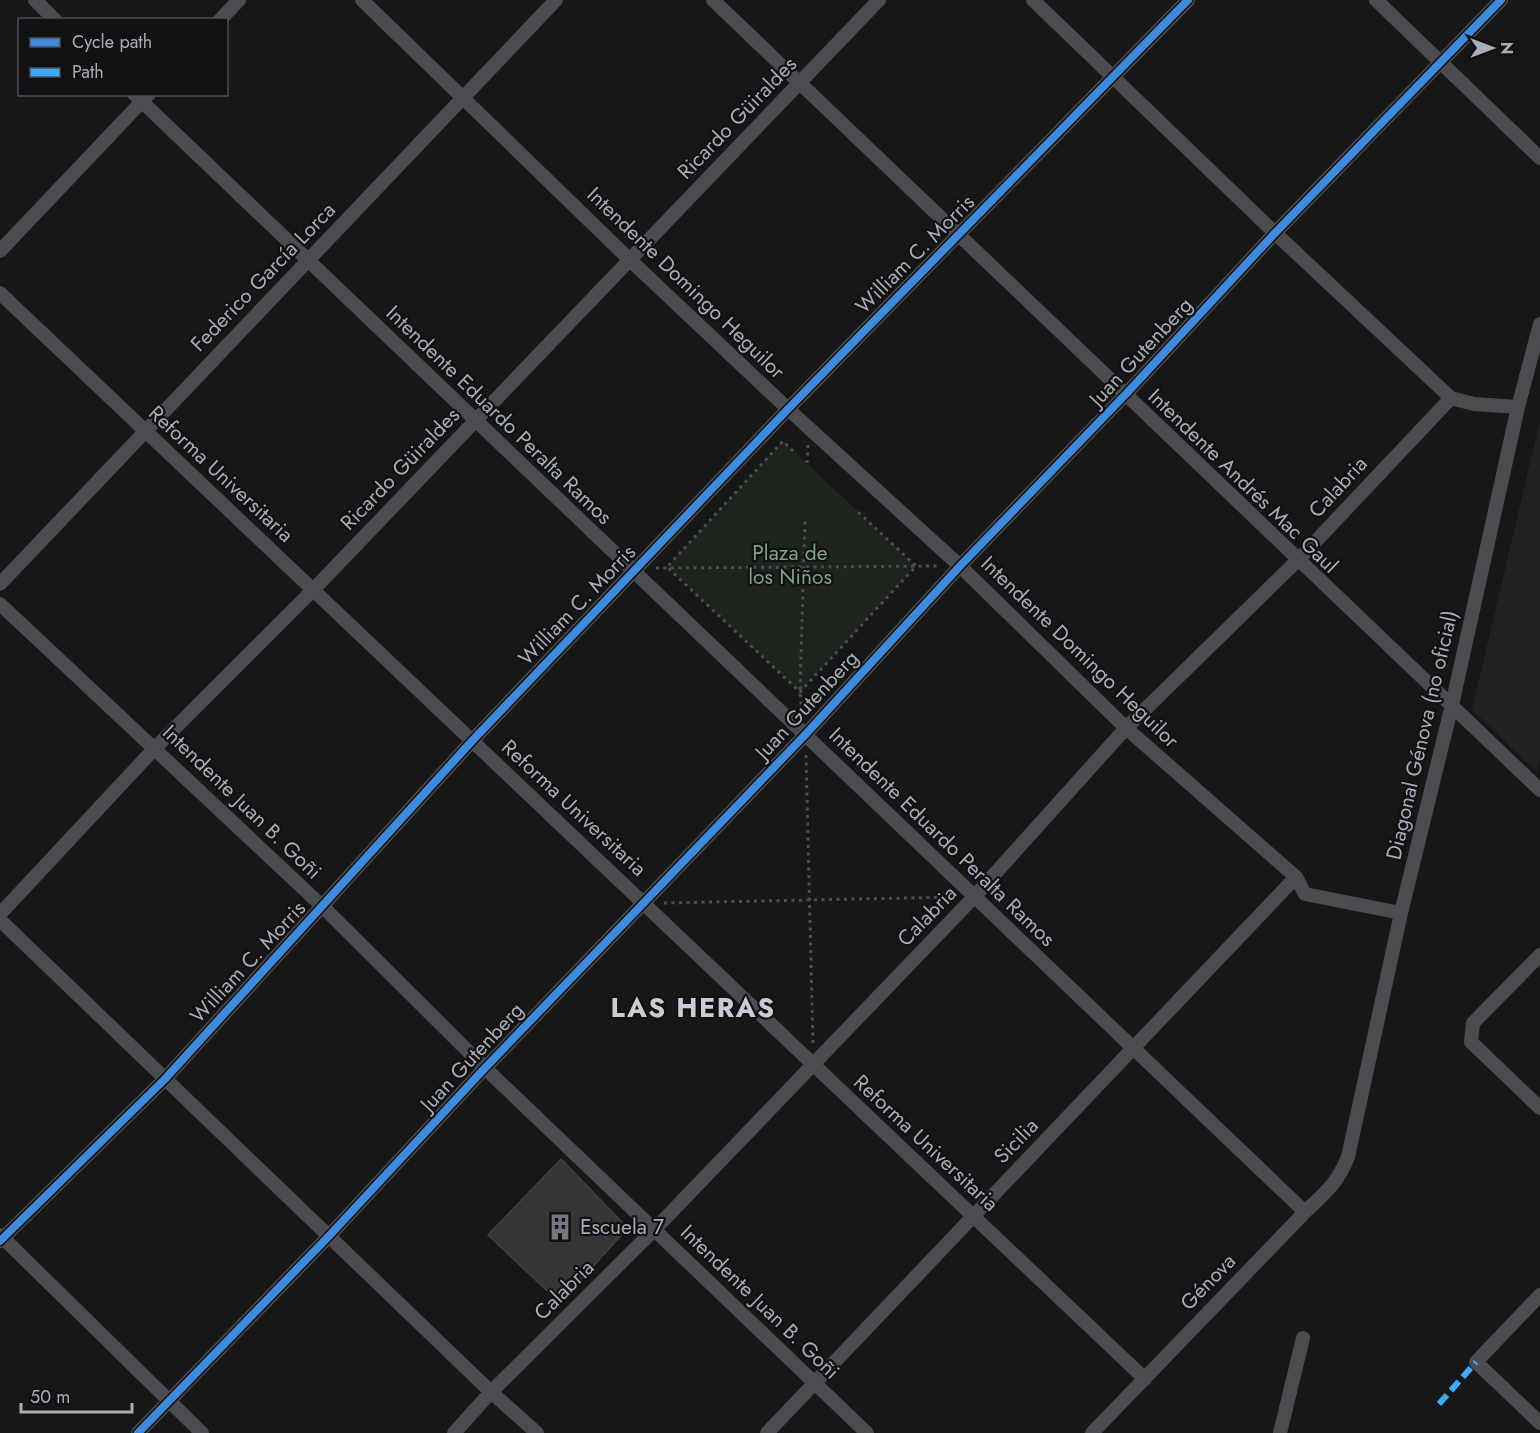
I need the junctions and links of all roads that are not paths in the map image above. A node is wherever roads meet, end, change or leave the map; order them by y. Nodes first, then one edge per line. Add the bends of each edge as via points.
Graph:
1 (35, 0) edge
2 (239, 0) edge
3 (362, 0) edge
4 (556, 0) edge
5 (713, 0) edge
6 (879, 0) edge
7 (1033, 0) edge
8 (1188, 0) edge
9 (1376, 0) edge
10 (1501, 0) edge
11 (53, 18) edge
12 (222, 18) edge
13 (1440, 62) junction
14 (1113, 78) junction
15 (800, 83) junction
16 (141, 97) edge
17 (464, 97) junction
18 (1540, 158) edge
19 (1275, 233) junction
20 (959, 235) junction
21 (0, 251) edge
22 (308, 260) junction
23 (630, 260) junction
24 (0, 293) edge
25 (1540, 324) edge
26 (1126, 394) junction
27 (1451, 398) junction
28 (1518, 407) junction
29 (788, 409) junction
30 (476, 421) junction
31 (145, 431) junction
32 (1299, 559) junction
33 (960, 566) junction
34 (633, 572) junction
35 (0, 584) edge
36 (313, 591) junction
37 (0, 604) edge
38 (1452, 705) junction
39 (1126, 728) junction
40 (805, 735) junction
41 (472, 741) junction
42 (155, 748) junction
43 (1540, 790) edge
44 (1296, 877) junction
45 (974, 897) junction
46 (644, 904) junction
47 (323, 908) junction
48 (1401, 913) junction
49 (0, 914) edge
50 (0, 920) edge
51 (1539, 957) edge
52 (1133, 1048) junction
53 (813, 1065) junction
54 (485, 1068) junction
55 (165, 1079) junction
56 (1540, 1108) edge
57 (1348, 1157) joint
58 (1305, 1212) junction
59 (973, 1216) junction
60 (654, 1230) junction
61 (329, 1236) junction
62 (1, 1238) edge
63 (1540, 1295) edge
64 (1303, 1338) dead end
65 (1145, 1379) junction
66 (814, 1383) junction
67 (491, 1392) junction
68 (169, 1401) junction
69 (1540, 1423) edge
70 (138, 1433) edge
71 (202, 1433) edge
72 (454, 1433) edge
73 (537, 1433) edge
74 (767, 1433) edge
75 (867, 1433) edge
76 (1092, 1433) edge
77 (1280, 1433) edge

1 - 11 street
2 - 12 street
3 - 17 street, Intendente Domingo Heguilor
4 - 17 street, Federico García Lorca
5 - 15 street, Intendente Andrés Mac Gaul
6 - 15 street, Ricardo Güiraldes
7 - 14 street
8 - 14 street, William C. Morris
9 - 13 street
10 - 13 street, Juan Gutenberg
13 - 18 street
13 - 19 street, Juan Gutenberg
14 - 19 street
14 - 20 street, William C. Morris
15 - 20 street, Intendente Andrés Mac Gaul
15 - 23 street, Ricardo Güiraldes
16 - 21 street
16 - 22 street, Intendente Eduardo Peralta Ramos
17 - 22 street, Federico García Lorca
17 - 23 street, Intendente Domingo Heguilor
19 - 26 street, Juan Gutenberg
19 - 27 street
20 - 26 street, Intendente Andrés Mac Gaul
20 - 29 street, William C. Morris
22 - 30 street, Intendente Eduardo Peralta Ramos
22 - 31 street, Federico García Lorca
23 - 29 street, Intendente Domingo Heguilor
23 - 30 street, Ricardo Güiraldes
24 - 31 street, Reforma Universitaria
25 - 28 street, Diagonal Génova (no oficial)
26 - 32 street, Intendente Andrés Mac Gaul
26 - 33 street, Juan Gutenberg
27 - 28 street
27 - 32 street, Calabria
28 - 38 street, Diagonal Génova (no oficial)
29 - 33 street, Intendente Domingo Heguilor
29 - 34 street, William C. Morris
30 - 34 street, Intendente Eduardo Peralta Ramos
30 - 36 street, Ricardo Güiraldes
31 - 35 street, Federico García Lorca
31 - 36 street, Reforma Universitaria
32 - 38 street, Intendente Andrés Mac Gaul
32 - 39 street, Calabria
33 - 39 street, Intendente Domingo Heguilor
33 - 40 street, Juan Gutenberg
34 - 40 street, Intendente Eduardo Peralta Ramos
34 - 41 street, William C. Morris
36 - 41 street, Reforma Universitaria
36 - 42 street, Ricardo Güiraldes
37 - 42 street, Intendente Juan B. Goñi
38 - 43 street, Intendente Andrés Mac Gaul
38 - 48 street, Diagonal Génova (no oficial)
39 - 44 street, Intendente Domingo Heguilor
39 - 45 street, Calabria
40 - 45 street, Intendente Eduardo Peralta Ramos
40 - 46 street, Juan Gutenberg
41 - 46 street, Reforma Universitaria
41 - 47 street, William C. Morris
42 - 47 street, Intendente Juan B. Goñi
42 - 49 street, Ricardo Güiraldes
44 - 48 street, Intendente Domingo Heguilor via 1305,894
44 - 52 street, Sicilia
45 - 52 street, Intendente Eduardo Peralta Ramos
45 - 53 street, Calabria
46 - 53 street, Reforma Universitaria
46 - 54 street, Juan Gutenberg
47 - 54 street, Intendente Juan B. Goñi
47 - 55 street, William C. Morris
48 - 57 street, Diagonal Génova (no oficial)
50 - 55 street
51 - 56 street via 1473,1023 1471,1042
52 - 58 street, Intendente Eduardo Peralta Ramos
52 - 59 street, Sicilia
53 - 59 street, Reforma Universitaria
53 - 60 street, Calabria
54 - 60 street, Intendente Juan B. Goñi
54 - 61 street, Juan Gutenberg
55 - 61 street
55 - 62 street, William C. Morris
57 - 58 street, Génova via 1334,1185
58 - 65 street, Génova
59 - 65 street, Reforma Universitaria
59 - 66 street, Sicilia
60 - 66 street, Intendente Juan B. Goñi
60 - 67 street, Calabria
61 - 67 street
61 - 68 street, Juan Gutenberg
62 - 68 street
63 - 69 street via 1476,1362
64 - 77 street
65 - 76 street, Génova
66 - 74 street, Sicilia
66 - 75 street, Intendente Juan B. Goñi
67 - 72 street, Calabria
67 - 73 street
68 - 70 street, Juan Gutenberg
68 - 71 street

